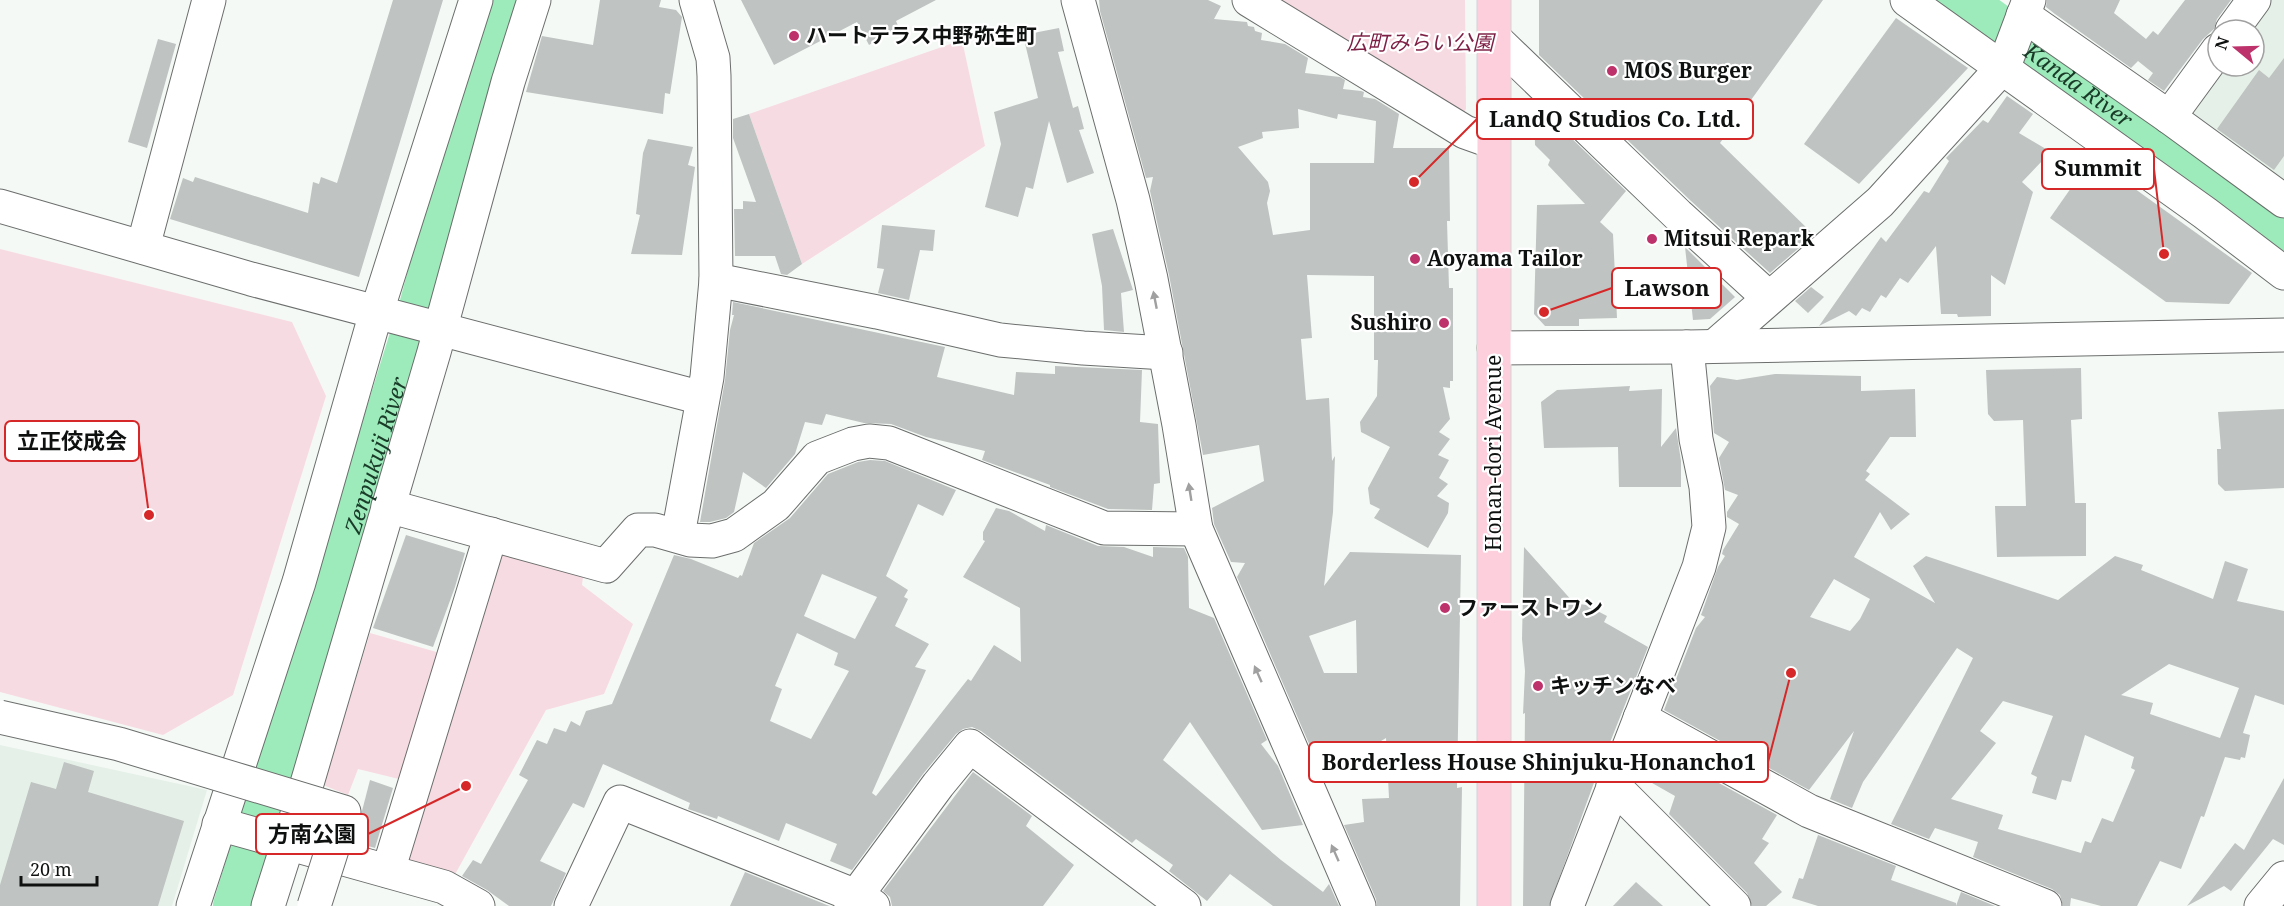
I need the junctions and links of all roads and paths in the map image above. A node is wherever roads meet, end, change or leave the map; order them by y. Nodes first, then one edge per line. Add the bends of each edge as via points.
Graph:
1 (209, 0) edge
2 (476, 0) edge
3 (534, 0) edge
4 (696, 0) edge
5 (1078, 0) edge
6 (1249, 0) edge
7 (1494, 0) edge
8 (1907, 0) edge
9 (2254, 0) edge
10 (2024, 12) edge
11 (2241, 18) edge
12 (1494, 38) junction
13 (2004, 64) junction
14 (2206, 66) edge
15 (2169, 117) junction
16 (1493, 142) junction
17 (2284, 201) edge
18 (0, 206) edge
19 (143, 247) junction
20 (2284, 273) edge
21 (716, 280) junction
22 (1768, 298) junction
23 (384, 314) junction
24 (433, 328) junction
25 (2284, 335) edge
26 (1702, 346) junction
27 (1494, 348) junction
28 (1166, 353) junction
29 (702, 398) junction
30 (388, 506) junction
31 (1196, 529) junction
32 (492, 534) junction
33 (678, 535) junction
34 (0, 717) edge
35 (1640, 718) junction
36 (1613, 785) junction
37 (224, 826) junction
38 (279, 842) junction
39 (388, 871) junction
40 (2284, 878) edge
41 (860, 903) edge
42 (193, 906) edge
43 (268, 906) edge
44 (314, 906) edge
45 (478, 906) edge
46 (571, 906) edge
47 (1184, 906) edge
48 (1359, 906) edge
49 (1494, 906) edge
50 (1567, 906) edge
51 (1734, 906) edge
52 (2045, 906) edge
53 (2261, 906) edge

1 - 19 street
2 - 23 street
3 - 24 street
4 - 21 street via 713,58
28 -> 5 street via 1133,200
6 - 16 street via 1465,132
7 - 12 main road, Honan-dori Avenue
8 - 13 street
9 - 11 street
10 - 13 street
10 - 15 street
12 - 16 main road, Honan-dori Avenue
12 - 22 street
13 - 20 street
13 - 22 street via 1881,202
14 - 15 street
15 - 17 street
16 - 27 main road, Honan-dori Avenue
18 - 19 street
19 - 23 street
21 - 28 street via 1000,340
21 - 29 street
22 - 26 street
23 - 24 street
23 - 37 street
24 - 29 street
24 - 30 street via 434,352
25 - 26 street
26 - 27 street
26 - 35 street via 1696,439 1709,526 1700,567
27 - 49 main road, Honan-dori Avenue
31 -> 28 street
29 - 33 street
30 - 32 street
30 - 38 street via 308,780
31 - 33 street via 1104,528 889,443 868,441 836,448 817,458 776,505 734,535 712,541
48 -> 31 street
32 - 33 street via 606,566 638,530
32 - 39 street
34 - 44 street, bridge via 119,744 344,812
35 - 36 street
35 - 52 street via 1809,811
36 - 50 street
36 - 51 street
37 - 38 street
37 - 42 street
38 - 39 street
38 - 43 street
39 - 45 street via 444,887
40 - 53 street
41 - 46 street via 620,802
41 - 47 street via 938,785 970,746

